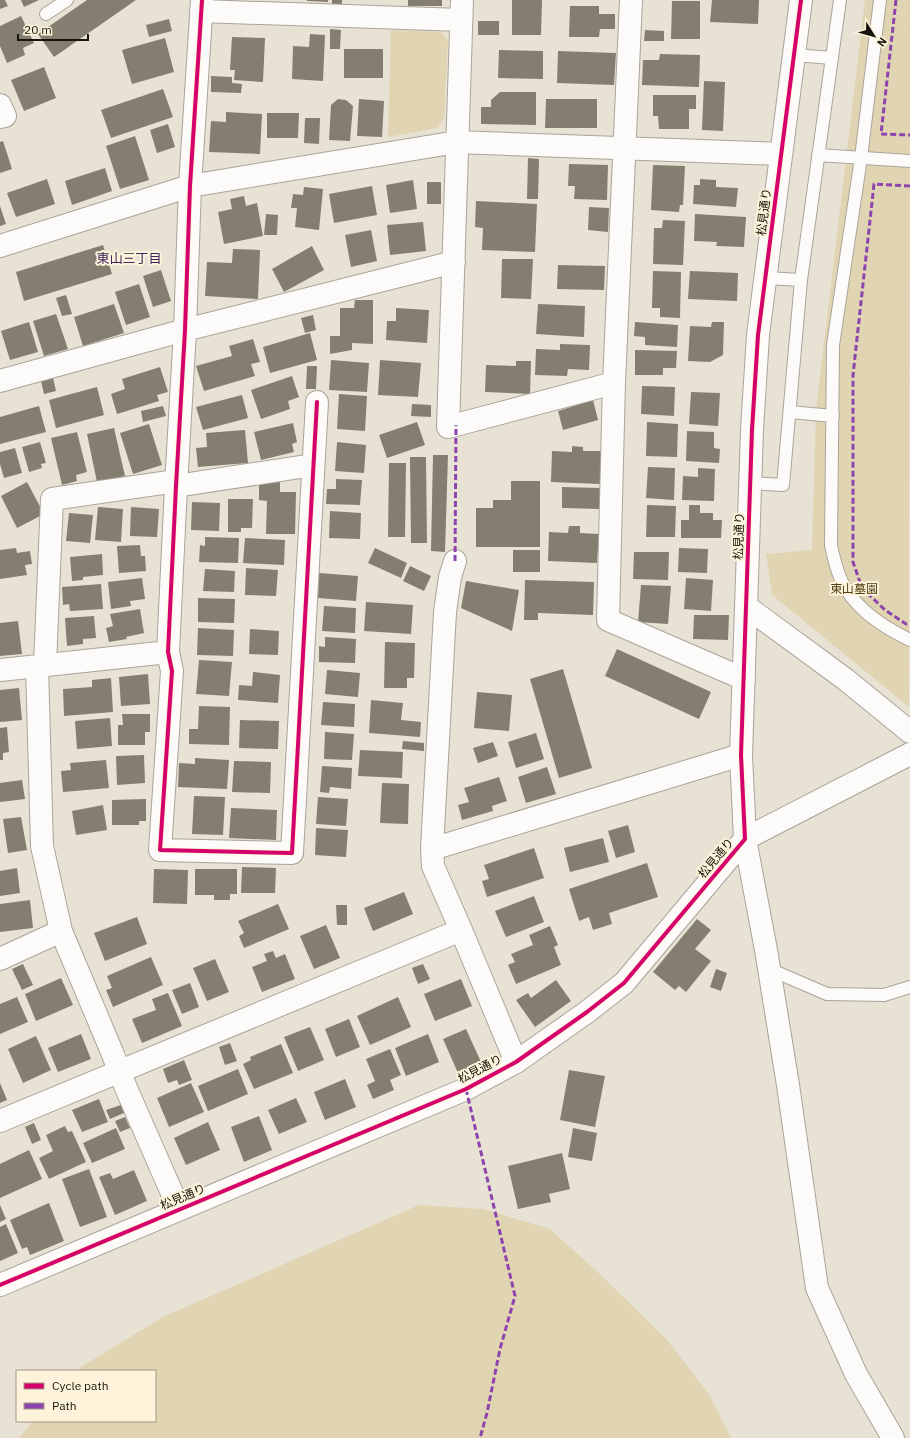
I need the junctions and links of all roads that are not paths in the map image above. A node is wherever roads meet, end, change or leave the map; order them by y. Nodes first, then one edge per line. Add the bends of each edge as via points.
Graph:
1 (67, 0) edge
2 (631, 0) edge
3 (801, 0) edge
4 (840, 0) edge
5 (880, 0) edge
6 (201, 5) edge
7 (462, 10) edge
8 (46, 14) dead end
9 (794, 55) junction
10 (832, 58) junction
11 (0, 105) edge
12 (0, 117) edge
13 (457, 142) junction
14 (624, 148) junction
15 (781, 154) junction
16 (818, 155) junction
17 (861, 158) junction
18 (910, 161) edge
19 (190, 186) junction
20 (0, 246) edge
21 (454, 262) junction
22 (766, 278) junction
23 (801, 280) junction
24 (185, 330) junction
25 (0, 381) edge
26 (614, 383) junction
27 (317, 402) dead end
28 (790, 412) junction
29 (833, 416) junction
30 (313, 465) junction
31 (751, 483) junction
32 (176, 484) junction
33 (455, 561) dead end
34 (747, 607) junction
35 (910, 640) edge
36 (168, 652) junction
37 (41, 665) junction
38 (0, 670) edge
39 (744, 679) junction
40 (910, 732) edge
41 (910, 754) edge
42 (741, 755) junction
43 (745, 839) junction
44 (432, 848) junction
45 (462, 930) junction
46 (61, 931) junction
47 (0, 959) edge
48 (769, 969) junction
49 (910, 987) edge
50 (516, 1062) junction
51 (119, 1071) junction
52 (0, 1121) edge
53 (179, 1209) junction
54 (0, 1285) edge
55 (893, 1438) edge

1 - 8 lane
2 - 14 street
3 - 9 street, 松見通り
4 - 10 lane
5 - 17 lane
6 - 7 street
6 - 19 street
7 - 13 street
9 - 10 lane
9 - 15 street, 松見通り
10 - 16 lane
11 - 12 street via 5,116
13 - 14 street
13 - 19 street
13 - 21 street
14 - 15 street
14 - 26 street
15 - 22 street, 松見通り
16 - 17 lane
16 - 23 lane
17 - 18 lane
17 - 29 lane via 833,345
19 - 20 street
19 - 24 street
21 - 24 street
21 - 26 street via 448,427
22 - 23 lane
22 - 31 street, 松見通り via 758,335
23 - 28 lane
24 - 25 street
24 - 32 street
26 - 39 street via 608,620
27 - 30 street
28 - 29 lane
28 - 31 lane via 783,485
29 - 35 lane via 831,545 836,565 845,589 866,613 892,632
30 - 32 street
30 - 36 street via 292,853 160,850 172,671
31 - 34 street, 松見通り
32 - 36 street
32 - 37 street via 52,499
33 - 44 street via 445,612
34 - 39 street, 松見通り
34 - 40 street via 845,679
36 - 37 street
37 - 38 street
37 - 46 street via 42,846
39 - 42 street, 松見通り
41 - 43 street
42 - 43 street, 松見通り
42 - 44 street
43 - 48 street
43 - 50 street, 松見通り via 624,983
44 - 45 street via 433,866
45 - 50 street
45 - 51 street
46 - 47 street
46 - 51 street
48 - 49 lane via 827,994 884,994
48 - 55 street via 817,1288 856,1374
50 - 53 street, 松見通り via 466,1089
51 - 52 street
51 - 53 street
53 - 54 street, 松見通り

